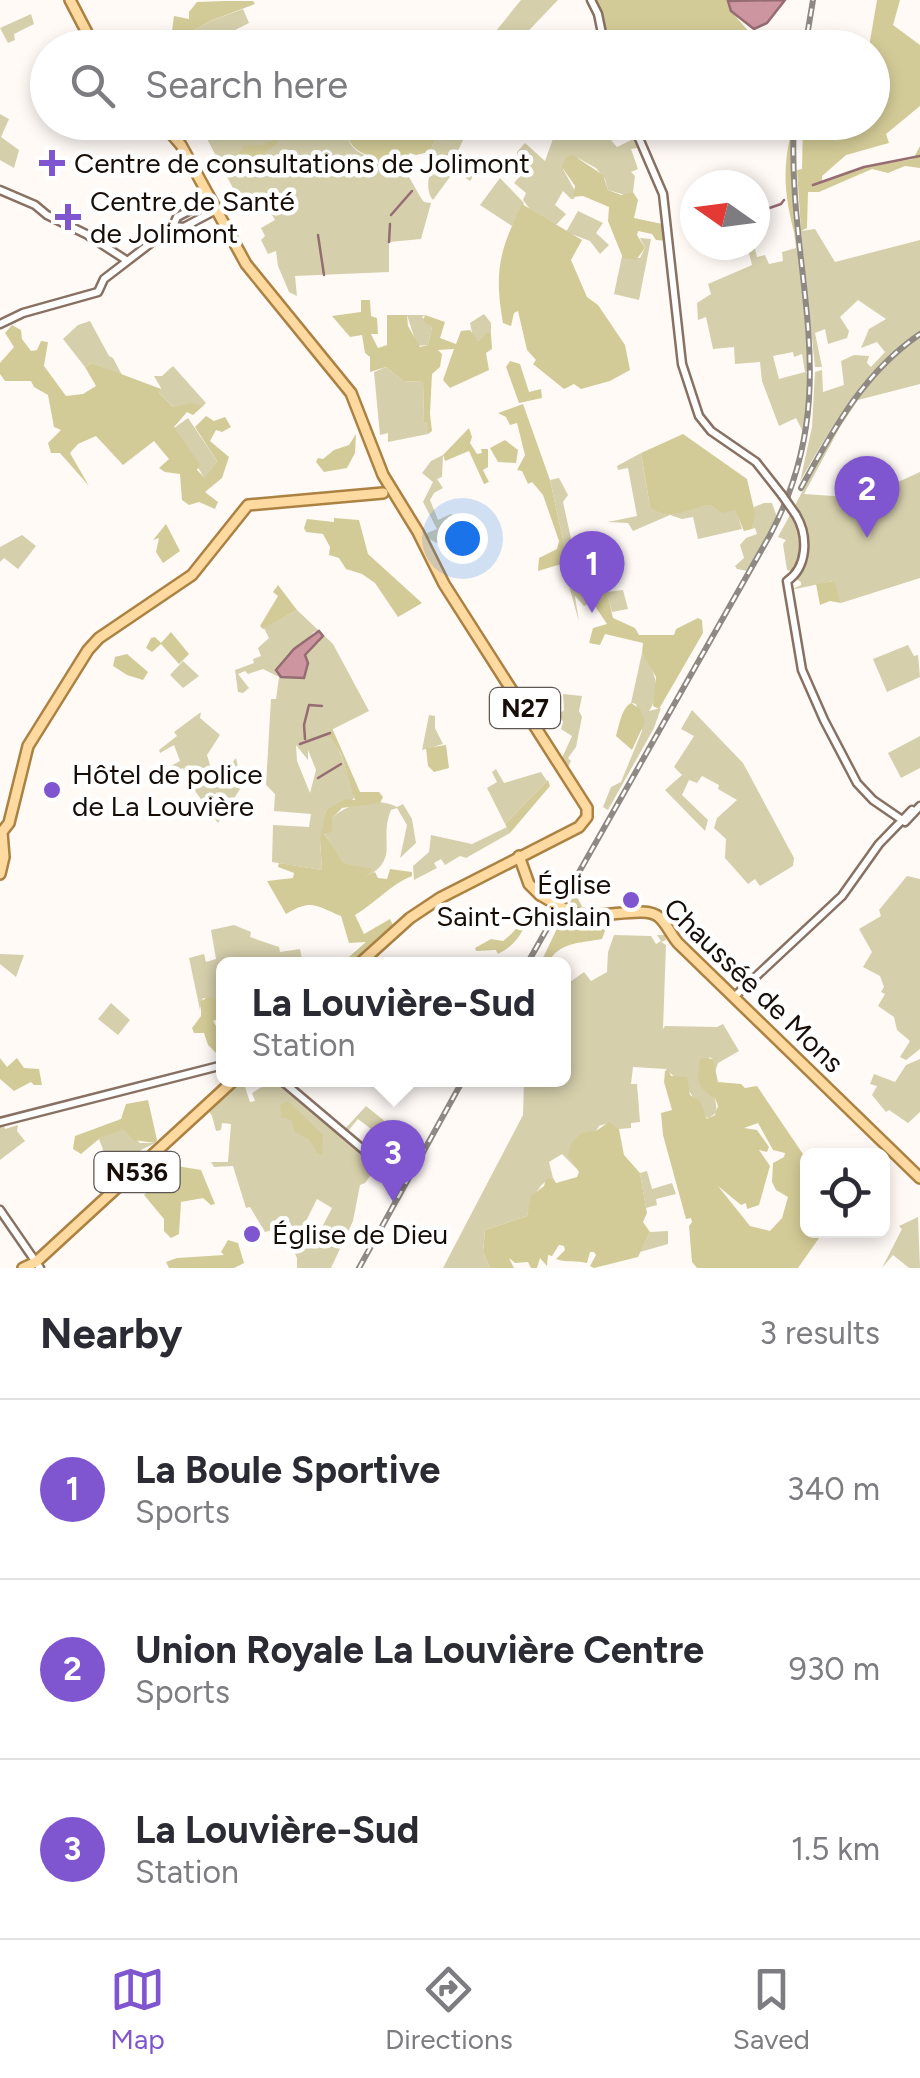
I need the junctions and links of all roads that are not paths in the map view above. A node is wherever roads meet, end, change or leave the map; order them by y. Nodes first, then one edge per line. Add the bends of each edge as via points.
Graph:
1 (591, 0) edge
2 (71, 1) edge
3 (86, 30) edge
4 (601, 30) edge
5 (177, 140) edge
6 (640, 140) edge
7 (0, 190) edge
8 (210, 200) junction
9 (216, 210) junction
10 (173, 226) junction
11 (114, 250) junction
12 (126, 260) junction
13 (115, 269) junction
14 (3, 322) edge
15 (388, 493) junction
16 (918, 807) edge
17 (903, 820) junction
18 (4, 831) edge
19 (538, 847) junction
20 (2, 855) edge
21 (519, 856) junction
22 (496, 868) junction
23 (0, 874) edge
24 (529, 881) junction
25 (368, 957) edge
26 (734, 997) junction
27 (216, 1067) edge
28 (228, 1087) edge
29 (289, 1087) edge
30 (0, 1122) edge
31 (378, 1162) dead end
32 (920, 1178) edge
33 (0, 1210) edge
34 (32, 1267) edge

1 - 4 street
2 - 3 main road
5 - 8 main road, N27
6 - 17 street, bridge via 664,202 682,364 705,426 756,462 796,515 805,544 791,580 802,670 854,780
7 - 11 street
8 - 9 main road, N27
8 - 10 street via 176,217
9 - 10 street via 184,228
9 - 15 main road, N27 via 246,264 346,386
10 - 12 street
11 - 12 street
11 - 13 street
12 - 13 street
13 - 14 street via 96,293
15 - 18 main road via 264,504 242,515 194,577 90,651 31,744
15 - 19 main road, N27 via 586,804 581,824
16 - 17 street
17 - 26 street via 842,896
18 - 20 main road
19 - 21 main road, N27
19 - 24 main road via 528,864
20 - 23 main road
21 - 22 main road
21 - 24 main road, Chaussée de Mons
22 - 24 main road, Chaussée de Mons via 511,868
22 - 25 main road via 416,914
24 - 26 main road, Chaussée de Mons, bridge via 572,913 596,918 652,912
26 - 32 main road, Chaussée de Mons
27 - 30 street
28 - 34 main road, N536
29 - 31 street
33 - 34 street

